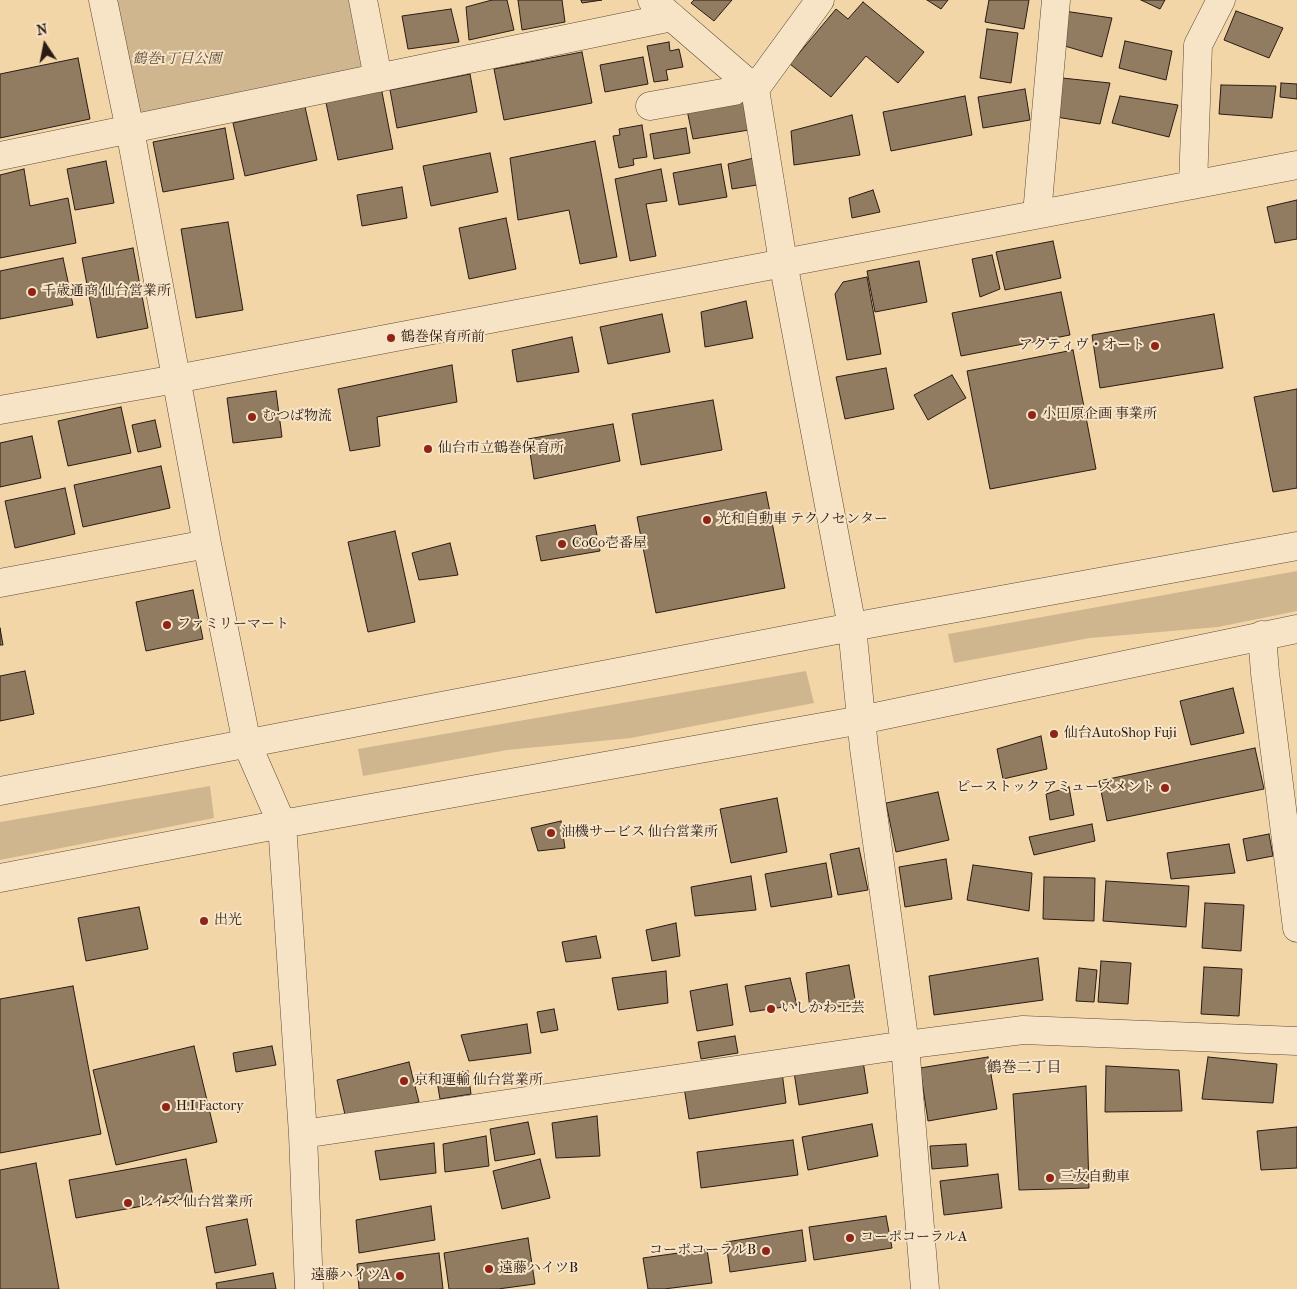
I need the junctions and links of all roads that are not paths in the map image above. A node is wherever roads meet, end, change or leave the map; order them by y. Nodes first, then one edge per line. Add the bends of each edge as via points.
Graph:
1 (103, 0) edge
2 (363, 0) edge
3 (820, 0) edge
4 (1056, 0) edge
5 (1221, 0) edge
6 (662, 9) edge
7 (378, 78) junction
8 (750, 84) junction
9 (650, 106) dead end
10 (130, 130) junction
11 (0, 156) edge
12 (1297, 165) edge
13 (1192, 185) junction
14 (1037, 214) junction
15 (783, 262) junction
16 (176, 379) junction
17 (0, 410) edge
18 (207, 544) junction
19 (1297, 546) edge
20 (0, 583) edge
21 (852, 627) junction
22 (1297, 629) edge
23 (1262, 635) junction
24 (861, 720) junction
25 (247, 744) junction
26 (0, 791) edge
27 (282, 824) junction
28 (0, 878) edge
29 (1297, 928) edge
30 (1297, 1041) edge
31 (905, 1046) junction
32 (303, 1134) junction
33 (309, 1289) edge
34 (925, 1289) edge

1 - 10 street
2 - 7 street
3 - 8 street
4 - 14 street
5 - 13 street via 1198,45
6 - 7 street
6 - 8 street
7 - 10 street
8 - 9 street via 734,91
8 - 15 street
10 - 11 street
10 - 16 street
12 - 13 street
13 - 14 street
14 - 15 street
15 - 16 street
15 - 21 street
16 - 17 street
16 - 18 street
18 - 20 street
18 - 25 street
19 - 21 street
21 - 24 street
21 - 25 street
22 - 23 street
23 - 24 street
23 - 29 street
24 - 27 street
24 - 31 street
25 - 26 street
25 - 27 street
27 - 28 street
27 - 32 street
30 - 31 street via 1023,1030
31 - 32 street
31 - 34 street
32 - 33 street

